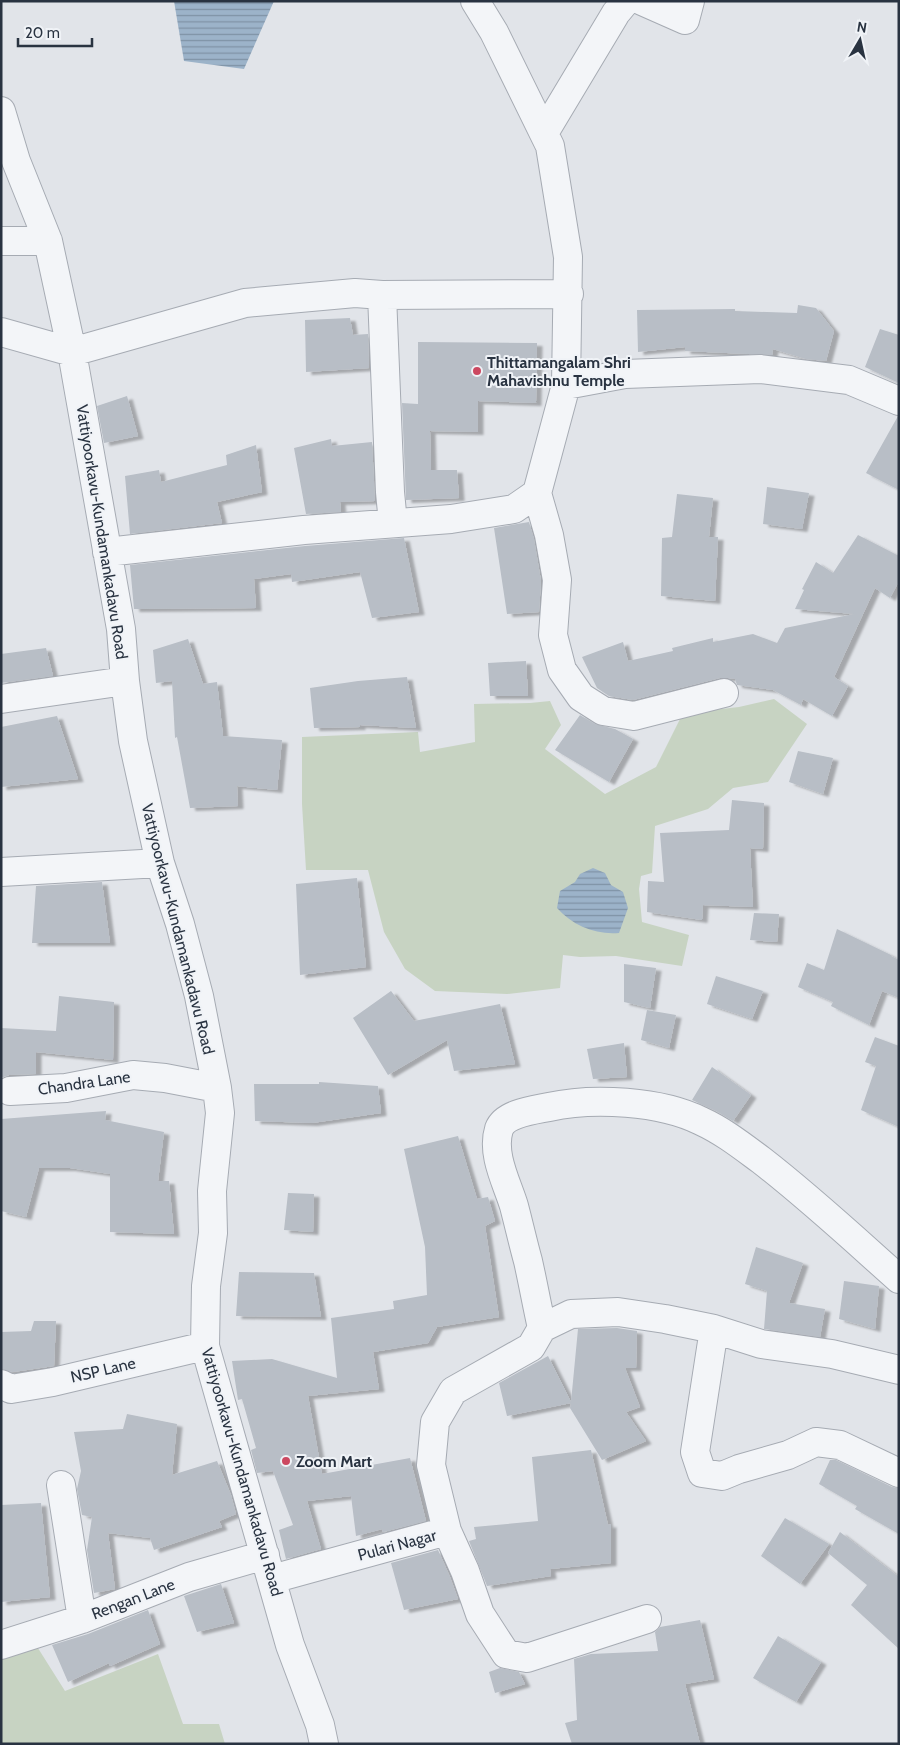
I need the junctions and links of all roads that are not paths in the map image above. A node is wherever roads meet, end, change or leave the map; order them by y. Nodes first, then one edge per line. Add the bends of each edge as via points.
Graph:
1 (475, 1) edge
2 (626, 1) edge
3 (642, 1) edge
4 (690, 1) edge
5 (1, 111) edge
6 (544, 133) junction
7 (1, 241) edge
8 (48, 241) junction
9 (569, 294) junction
10 (382, 295) junction
11 (1, 332) edge
12 (72, 352) junction
13 (566, 385) junction
14 (899, 401) edge
15 (537, 493) junction
16 (393, 523) junction
17 (106, 552) junction
18 (125, 681) junction
19 (724, 692) dead end
20 (1, 699) edge
21 (160, 864) junction
22 (1, 872) edge
23 (217, 1088) junction
24 (10, 1092) dead end
25 (899, 1279) edge
26 (542, 1328) junction
27 (714, 1329) junction
28 (206, 1346) junction
29 (899, 1370) edge
30 (1, 1384) edge
31 (899, 1473) edge
32 (61, 1485) dead end
33 (447, 1531) junction
34 (268, 1567) junction
35 (82, 1618) junction
36 (647, 1619) dead end
37 (1, 1645) edge
38 (324, 1744) edge

1 - 6 street
2 - 6 street
3 - 4 street via 685,20
5 - 8 street, Vattiyoorkavu-Kundamankadavu Road via 16,161
6 - 9 street via 550,146 568,257
7 - 8 street
8 - 12 street, Vattiyoorkavu-Kundamankadavu Road
9 - 10 street
9 - 13 street
10 - 12 street via 355,293 245,303
10 - 16 street
11 - 12 street
12 - 17 street, Vattiyoorkavu-Kundamankadavu Road
13 - 14 street via 625,374 760,369 849,380
13 - 15 street
15 - 16 street via 514,509 451,519
15 - 19 street via 549,534 557,580 553,635 562,670 582,697 603,711 634,716
16 - 17 street
17 - 18 street, Vattiyoorkavu-Kundamankadavu Road via 121,629
18 - 20 street
18 - 21 street, Vattiyoorkavu-Kundamankadavu Road via 133,741
21 - 22 street
21 - 23 street, Vattiyoorkavu-Kundamankadavu Road via 201,1005
23 - 24 street, Chandra Lane via 133,1075 66,1088
23 - 28 street, Vattiyoorkavu-Kundamankadavu Road via 220,1113 212,1192 213,1233 206,1286
25 - 26 street via 784,1178 729,1136 673,1110 585,1102 512,1116 500,1128 497,1147
26 - 27 street via 571,1314 618,1312
26 - 33 street, Pulari Nagar via 531,1347 453,1391 435,1422 431,1465
27 - 29 street via 761,1344 832,1354
27 - 31 street via 695,1452 702,1472 722,1476 788,1455 816,1442 840,1445
28 - 30 street, NSP Lane via 53,1382 11,1389
28 - 34 street, Vattiyoorkavu-Kundamankadavu Road
32 - 35 street
33 - 34 street, Pulari Nagar
33 - 36 street via 480,1614 506,1654 527,1658
34 - 35 street, Rengan Lane via 188,1577
34 - 38 street, Vattiyoorkavu-Kundamankadavu Road via 290,1645
35 - 37 street, Rengan Lane

